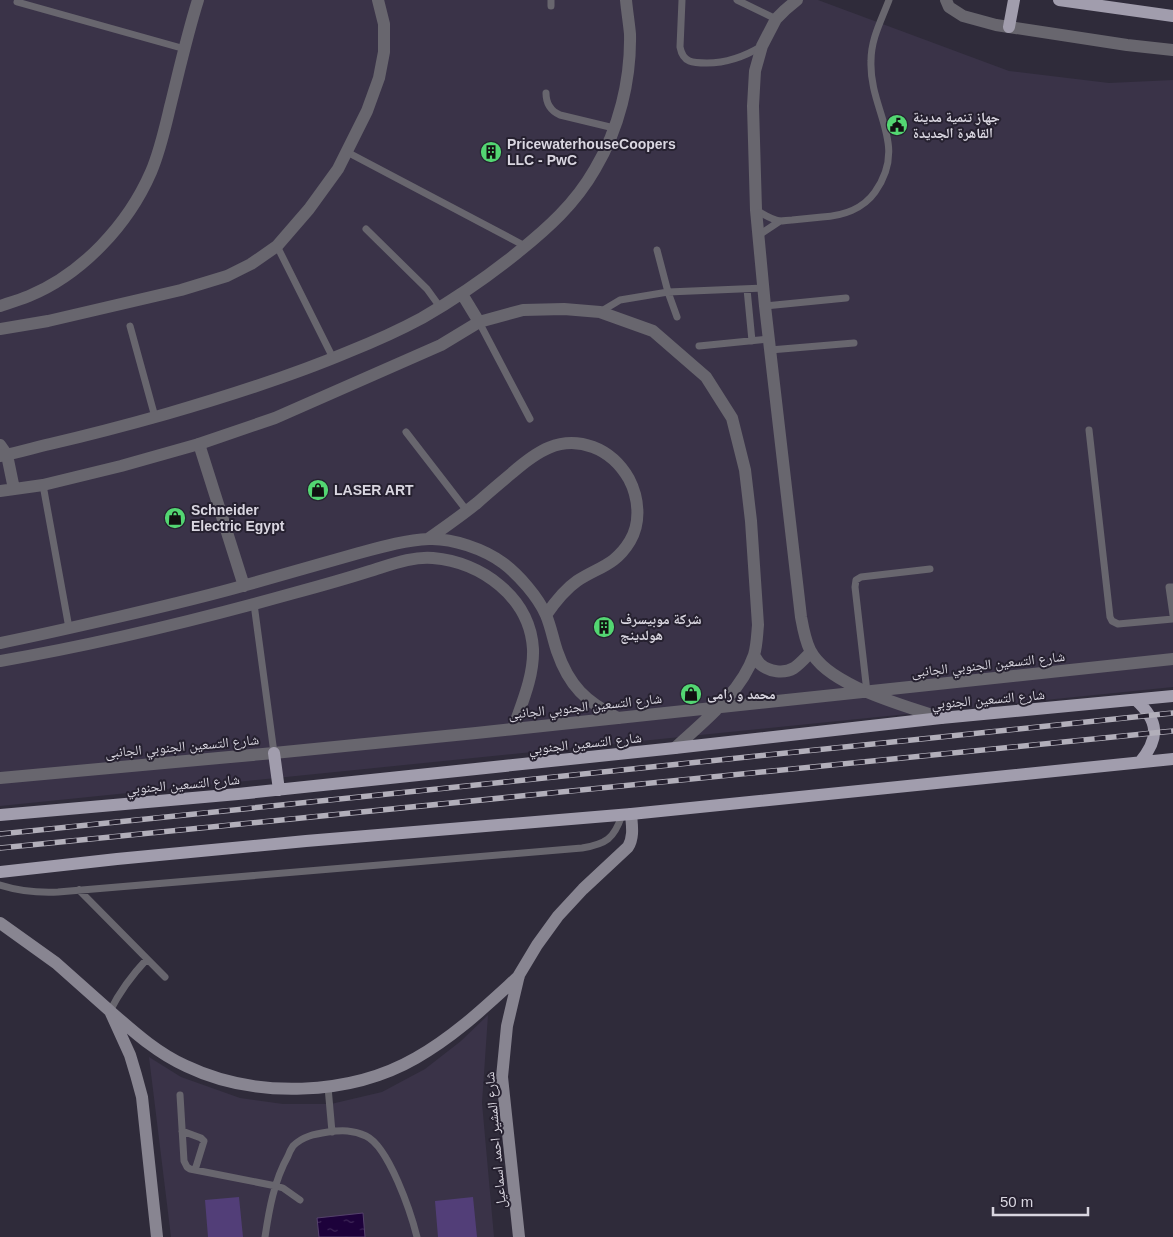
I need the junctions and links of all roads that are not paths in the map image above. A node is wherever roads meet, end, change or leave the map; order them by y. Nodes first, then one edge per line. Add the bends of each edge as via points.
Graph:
1 (198, 0) edge
2 (378, 0) edge
3 (626, 0) edge
4 (682, 0) edge
5 (797, 0) edge
6 (889, 0) edge
7 (946, 0) edge
8 (1014, 0) edge
9 (1059, 0) edge
10 (742, 1) edge
11 (17, 2) dead end
12 (1173, 16) edge
13 (776, 19) junction
14 (1009, 27) junction
15 (762, 46) junction
16 (185, 50) junction
17 (1173, 50) edge
18 (546, 92) dead end
19 (614, 128) junction
20 (347, 152) junction
21 (756, 210) junction
22 (780, 221) junction
23 (366, 230) dead end
24 (758, 235) junction
25 (277, 246) junction
26 (525, 246) junction
27 (657, 250) dead end
28 (764, 288) junction
29 (747, 289) junction
30 (668, 292) junction
31 (462, 294) junction
32 (846, 298) dead end
33 (0, 306) edge
34 (765, 306) junction
35 (440, 307) junction
36 (600, 312) junction
37 (677, 317) dead end
38 (479, 322) junction
39 (130, 326) dead end
40 (0, 330) edge
41 (752, 341) junction
42 (854, 342) dead end
43 (770, 344) junction
44 (699, 346) dead end
45 (333, 358) junction
46 (155, 417) junction
47 (530, 419) dead end
48 (1089, 430) dead end
49 (406, 432) dead end
50 (199, 444) junction
51 (2, 452) edge
52 (43, 484) junction
53 (14, 489) junction
54 (0, 492) edge
55 (467, 511) junction
56 (428, 539) junction
57 (314, 566) junction
58 (930, 569) dead end
59 (244, 586) junction
60 (320, 586) junction
61 (1173, 587) edge
62 (254, 604) junction
63 (546, 614) junction
64 (1173, 615) edge
65 (1173, 619) edge
66 (69, 628) junction
67 (26, 638) junction
68 (0, 643) edge
69 (811, 652) junction
70 (754, 654) junction
71 (29, 656) junction
72 (1173, 659) edge
73 (0, 661) edge
74 (867, 692) junction
75 (1173, 696) edge
76 (1136, 700) junction
77 (719, 708) junction
78 (618, 718) junction
79 (940, 718) junction
80 (513, 729) junction
81 (675, 748) junction
82 (274, 753) junction
83 (1173, 759) edge
84 (1140, 762) junction
85 (0, 778) edge
86 (279, 790) junction
87 (626, 814) junction
88 (0, 815) edge
89 (0, 872) edge
90 (0, 885) edge
91 (79, 890) junction
92 (0, 923) edge
93 (147, 959) junction
94 (519, 976) junction
95 (165, 977) dead end
96 (488, 1006) junction
97 (110, 1011) junction
98 (507, 1026) junction
99 (147, 1042) junction
100 (130, 1055) junction
101 (328, 1087) junction
102 (180, 1095) dead end
103 (182, 1131) junction
104 (332, 1132) junction
105 (195, 1170) junction
106 (276, 1186) junction
107 (300, 1200) dead end
108 (158, 1237) edge
109 (265, 1237) edge
110 (416, 1237) edge
111 (519, 1237) edge

1 - 16 street
2 - 20 street via 384,24 384,52 379,78
3 - 19 street via 630,34 628,69
4 - 15 lane via 680,47 686,59 694,63 720,63
5 - 13 street
6 - 22 lane via 877,26 870,61 871,79 890,150 882,182 860,207 844,214
7 - 14 street via 949,7 963,16
8 - 14 main road
9 - 12 main road
10 - 13 lane
11 - 16 lane
13 - 15 street
14 - 17 street
15 - 21 street via 755,71 753,106
16 - 33 street via 163,138 135,203 89,258 64,277 29,296
18 - 19 lane via 548,105 556,113
19 - 26 street via 596,169 576,198
20 - 25 street via 309,209
20 - 26 lane
21 - 22 lane
21 - 24 street
22 - 24 lane
23 - 35 lane via 427,289
24 - 28 street
25 - 40 street via 227,276 181,290
25 - 45 lane
26 - 31 street
27 - 30 lane
28 - 29 lane
28 - 34 street
29 - 30 lane
29 - 41 lane
30 - 36 lane via 620,300
30 - 37 lane
31 - 35 street
31 - 38 street
32 - 34 lane
34 - 43 street
35 - 45 street via 378,340
36 - 38 street via 523,310
36 - 70 street via 653,331 706,377 732,418 745,470 750,521 758,625
38 - 47 lane
38 - 50 street via 441,345 276,418
39 - 46 lane
41 - 43 lane
41 - 44 lane
42 - 43 lane
43 - 69 street via 800,617
45 - 46 street via 228,396
46 - 51 street via 108,431
48 - 65 lane via 1110,617 1118,624
49 - 55 lane
50 - 52 street
50 - 59 street
51 - 53 street
52 - 53 street
52 - 66 lane
53 - 54 street
55 - 56 street
55 - 63 street via 537,453 555,446 571,443 588,445 606,453 620,466 631,483 636,502 637,521 630,541 616,559 568,588
56 - 57 street via 382,547
56 - 63 street via 466,546 502,563 518,576
57 - 59 street
57 - 60 street
58 - 74 lane via 856,580
59 - 66 street
60 - 62 street
60 - 80 street via 404,561 431,558 458,562 502,586 518,604 528,625 533,648 525,697
61 - 64 lane via 1170,587
62 - 71 street via 140,633
62 - 82 lane
63 - 78 street via 563,668 573,684 593,704
66 - 67 street
67 - 68 street
67 - 71 street
69 - 70 street via 792,669 781,672 760,664
69 - 74 street via 835,675
70 - 77 street via 741,679
71 - 73 street
72 - 74 street, شارع التسعين الجنوبي الجانبى
74 - 77 street, شارع التسعين الجنوبي الجانبى
74 - 79 street
75 - 76 main road, شارع التسعين الجنوبي
76 - 79 main road, شارع التسعين الجنوبي
76 - 84 main road via 1147,710 1153,723 1154,737
77 - 78 street, شارع التسعين الجنوبي الجانبى
77 - 81 street
78 - 80 street, شارع التسعين الجنوبي الجانبى
79 - 81 main road, شارع التسعين الجنوبي
80 - 82 street, شارع التسعين الجنوبي الجانبى
81 - 86 main road, شارع التسعين الجنوبي
82 - 85 street, شارع التسعين الجنوبي الجانبى
82 - 86 main road
83 - 84 main road
84 - 87 main road
86 - 88 main road, شارع التسعين الجنوبي
87 - 89 main road via 306,841
87 - 91 lane via 608,839 582,848
87 - 94 main road, شارع المشير احمد اسماعيل via 632,835 628,848 558,916
90 - 91 lane via 38,892
91 - 93 lane
92 - 97 main road via 56,963
93 - 95 lane
93 - 97 lane via 126,983
94 - 96 main road
94 - 98 main road, شارع المشير احمد اسماعيل
96 - 98 main road via 495,1006 500,1011
96 - 101 main road via 443,1042 414,1060 383,1073
97 - 99 main road
97 - 100 main road
98 - 111 main road, شارع المشير احمد اسماعيل via 502,1077
99 - 100 main road via 135,1044
99 - 101 main road via 186,1067 218,1079 285,1089
100 - 108 main road via 142,1097
101 - 104 lane
102 - 103 lane
103 - 105 lane via 185,1164
103 - 105 lane via 204,1141
104 - 106 lane via 310,1135 293,1146
104 - 110 lane via 349,1130 368,1137 382,1150 400,1186
105 - 106 lane
106 - 107 lane
106 - 109 lane

